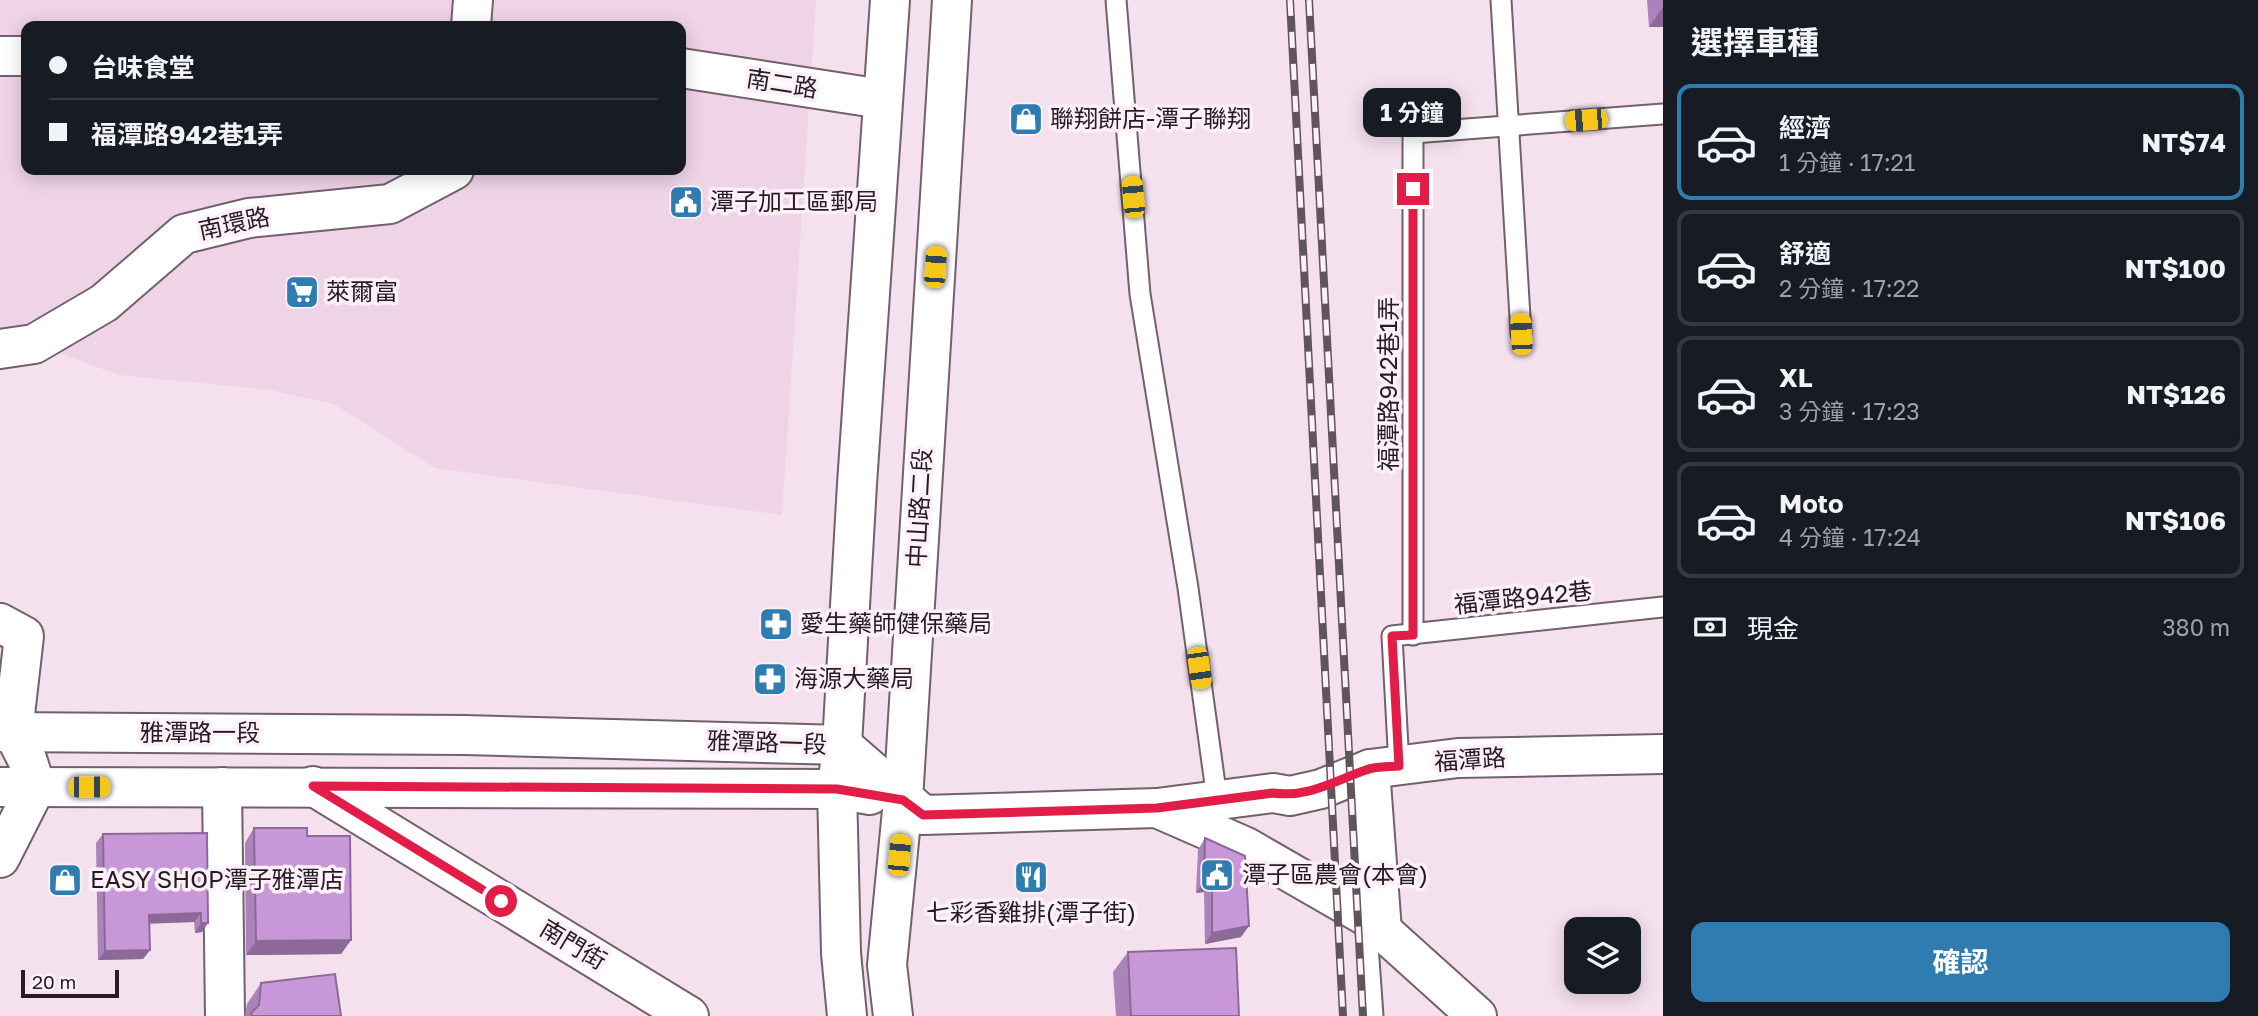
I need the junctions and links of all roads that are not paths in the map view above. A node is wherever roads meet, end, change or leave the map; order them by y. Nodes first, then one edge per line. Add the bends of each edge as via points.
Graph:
1 (473, 0) edge
2 (890, 0) edge
3 (952, 0) edge
4 (1116, 0) edge
5 (1500, 0) edge
6 (471, 21) edge
7 (0, 55) edge
8 (21, 56) edge
9 (686, 69) edge
10 (883, 99) junction
11 (1663, 114) edge
12 (1509, 126) junction
13 (445, 175) edge
14 (1521, 334) dead end
15 (0, 349) edge
16 (1663, 607) edge
17 (0, 623) edge
18 (1413, 635) junction
19 (6, 732) edge
20 (842, 745) junction
21 (1663, 754) edge
22 (1384, 767) junction
23 (222, 786) junction
24 (313, 786) junction
25 (18, 787) edge
26 (837, 789) junction
27 (903, 800) junction
28 (1217, 800) junction
29 (1157, 808) junction
30 (0, 858) edge
31 (1374, 923) junction
32 (225, 1016) edge
33 (689, 1016) edge
34 (847, 1016) edge
35 (893, 1016) edge
36 (1373, 1016) edge
37 (1476, 1016) edge

1 - 6 street
2 - 10 street
3 - 27 street, 中山路二段
4 - 28 lane via 1140,294
5 - 12 lane
7 - 8 street
9 - 10 street, 南二路
10 - 20 street
11 - 12 lane
12 - 14 lane
12 - 18 lane, 福潭路942巷1弄 via 1413,133
13 - 15 street, 南環路 via 390,204 249,218 184,234 104,303 34,344
16 - 18 lane, 福潭路942巷
17 - 19 street via 24,636
18 - 22 lane via 1392,636
19 - 20 street, 雅潭路一段 via 465,735
19 - 25 street via 27,759
20 - 26 street
20 - 27 street, 雅潭路一段
21 - 22 street, 福潭路 via 1458,758
22 - 28 street, 福潭路 via 1290,796 1273,793
22 - 31 street
23 - 24 street, 雅潭路一段
23 - 25 street, 雅潭路一段
23 - 32 street
24 - 26 street, 雅潭路一段
24 - 33 street, 南門街
25 - 30 street
26 - 27 street, 雅潭路一段
26 - 34 street
27 - 29 street, 福潭路 via 923,815
27 - 35 street, 中山路二段 via 887,965
28 - 29 street, 福潭路
29 - 31 street via 1245,847
31 - 36 lane
31 - 37 street

